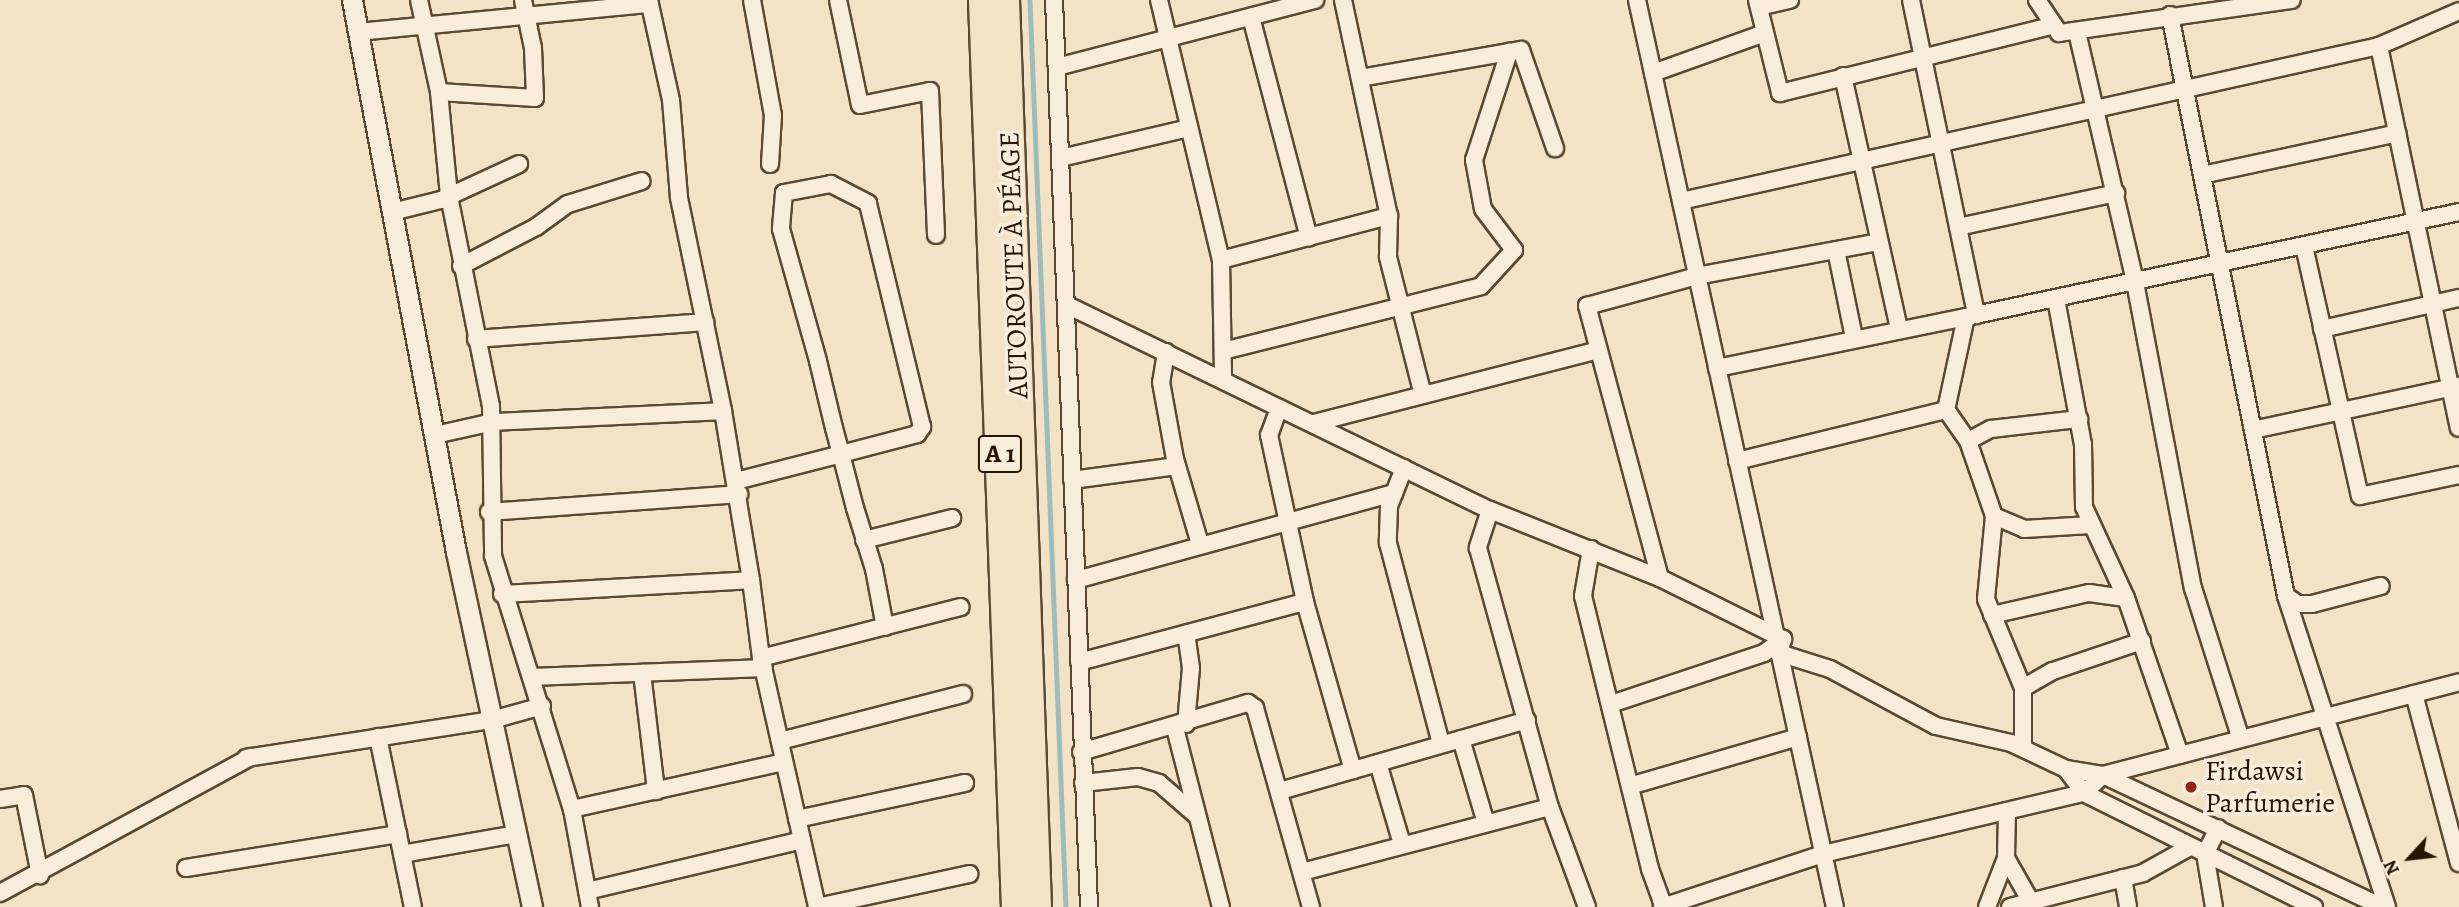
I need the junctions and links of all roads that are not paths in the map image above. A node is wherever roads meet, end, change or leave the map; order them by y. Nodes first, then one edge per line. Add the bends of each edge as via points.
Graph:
1 (352, 0) edge
2 (419, 0) edge
3 (752, 0) edge
4 (838, 0) edge
5 (983, 0) edge
6 (1005, 0) edge
7 (1055, 0) edge
8 (1159, 0) edge
9 (1315, 0) edge
10 (1343, 0) edge
11 (1637, 0) edge
12 (1790, 0) edge
13 (1911, 0) edge
14 (2037, 0) edge
15 (2292, 0) edge
16 (650, 2) edge
17 (1758, 4) edge
18 (524, 8) edge
19 (1257, 10) edge
20 (2459, 11) edge
21 (2170, 15) junction
22 (424, 24) junction
23 (2050, 26) junction
24 (358, 32) junction
25 (2077, 32) junction
26 (1765, 33) junction
27 (1167, 39) junction
28 (2379, 46) junction
29 (1509, 52) junction
30 (1922, 54) junction
31 (1057, 67) junction
32 (1653, 73) junction
33 (1843, 76) junction
34 (1360, 78) junction
35 (2185, 89) junction
36 (439, 92) junction
37 (2099, 110) junction
38 (1189, 128) junction
39 (2398, 133) junction
40 (1941, 145) junction
41 (1555, 148) dead end
42 (1061, 158) junction
43 (1862, 162) junction
44 (519, 164) dead end
45 (770, 164) dead end
46 (2202, 175) junction
47 (642, 181) dead end
48 (2116, 193) junction
49 (449, 196) junction
50 (1681, 201) junction
51 (392, 212) junction
52 (2459, 212) edge
53 (1389, 216) junction
54 (2416, 222) junction
55 (1958, 227) junction
56 (936, 234) dead end
57 (1309, 238) junction
58 (1879, 242) junction
59 (2304, 246) junction
60 (1836, 250) junction
61 (1221, 260) junction
62 (2220, 264) junction
63 (461, 266) junction
64 (1697, 276) junction
65 (2135, 282) junction
66 (2459, 298) edge
67 (2056, 299) junction
68 (2433, 304) junction
69 (1067, 305) junction
70 (1401, 309) junction
71 (1971, 316) junction
72 (705, 322) junction
73 (1899, 328) junction
74 (2322, 329) junction
75 (1854, 338) junction
76 (476, 339) junction
77 (1598, 350) junction
78 (1223, 351) junction
79 (1166, 352) junction
80 (1717, 368) junction
81 (1223, 379) junction
82 (2455, 387) edge
83 (1423, 395) junction
84 (1279, 408) junction
85 (1946, 410) junction
86 (723, 411) junction
87 (2340, 411) junction
88 (2079, 419) junction
89 (493, 422) junction
90 (1314, 423) junction
91 (2459, 428) edge
92 (2253, 430) junction
93 (435, 435) junction
94 (1968, 441) junction
95 (841, 454) junction
96 (1737, 461) junction
97 (1177, 466) junction
98 (1404, 468) junction
99 (2459, 475) edge
100 (1072, 480) junction
101 (737, 487) junction
102 (1394, 493) junction
103 (1490, 510) junction
104 (489, 512) junction
105 (1994, 516) junction
106 (952, 518) dead end
107 (1291, 521) junction
108 (2091, 525) junction
109 (864, 540) junction
110 (1200, 544) junction
111 (1591, 549) junction
112 (1660, 578) junction
113 (751, 580) junction
114 (1076, 580) junction
115 (2381, 586) dead end
116 (502, 594) junction
117 (2286, 596) junction
118 (2126, 598) junction
119 (1304, 602) junction
120 (961, 607) dead end
121 (1992, 614) junction
122 (885, 627) junction
123 (1186, 633) junction
124 (1779, 642) junction
125 (2142, 642) junction
126 (1079, 662) junction
127 (763, 663) junction
128 (642, 673) junction
129 (533, 677) junction
130 (2459, 682) edge
131 (2024, 688) junction
132 (963, 694) dead end
133 (2414, 694) junction
134 (1611, 704) junction
135 (542, 706) junction
136 (2322, 718) junction
137 (492, 720) junction
138 (1527, 720) junction
139 (1180, 726) junction
140 (378, 737) junction
141 (1798, 737) junction
142 (1461, 739) junction
143 (2241, 739) junction
144 (780, 741) junction
145 (1441, 744) junction
146 (2023, 747) junction
147 (1081, 752) junction
148 (2180, 755) junction
149 (785, 762) junction
150 (1378, 763) junction
151 (2066, 769) junction
152 (1353, 770) junction
153 (2103, 775) junction
154 (965, 783) dead end
155 (1083, 783) junction
156 (1633, 785) junction
157 (656, 791) junction
158 (1280, 791) junction
159 (2084, 793) junction
160 (0, 799) edge
161 (1550, 807) junction
162 (572, 809) junction
163 (2007, 811) junction
164 (1198, 816) junction
165 (797, 819) junction
166 (1485, 820) junction
167 (2218, 828) junction
168 (517, 834) junction
169 (398, 835) junction
170 (802, 841) junction
171 (1402, 844) junction
172 (2198, 851) junction
173 (402, 854) junction
174 (1823, 854) junction
175 (2006, 858) junction
176 (2459, 863) edge
177 (186, 869) dead end
178 (1302, 872) junction
179 (969, 874) dead end
180 (40, 875) junction
181 (2123, 878) junction
182 (0, 893) edge
183 (589, 899) edge
184 (2033, 904) edge
185 (413, 907) edge
186 (532, 907) edge
187 (817, 907) edge
188 (1016, 907) edge
189 (1037, 907) edge
190 (1089, 907) edge
191 (1221, 907) edge
192 (1311, 907) edge
193 (1587, 907) edge
194 (1662, 907) edge
195 (1669, 907) edge
196 (1835, 907) edge
197 (1987, 907) edge
198 (2010, 907) edge
199 (2128, 907) edge
200 (2214, 907) edge
201 (2314, 907) edge
202 (2384, 907) edge

1 - 24 street
2 - 22 street
3 - 45 street via 773,115
4 - 56 street via 860,105 930,92
5 - 188 highway, A 1
6 - 189 highway, AUTOROUTE À PÉAGE / A 1
7 - 31 street
8 - 27 street
9 - 19 street
10 - 34 street
11 - 32 street
12 - 17 street
13 - 30 street
14 - 23 street
15 - 21 street
16 - 18 street
16 - 72 street via 671,100 679,198
17 - 26 street
18 - 22 street
18 - 36 street via 535,98
19 - 27 street
19 - 57 street
20 - 28 street
21 - 25 street
21 - 35 street
22 - 24 street
22 - 36 street
23 - 25 street via 2059,33
23 - 30 street
24 - 51 street
25 - 37 street
26 - 32 street
26 - 33 street via 1780,93
27 - 31 street
27 - 38 street
28 - 35 street
28 - 39 street
29 - 34 street
29 - 41 street via 1521,50
29 - 70 street via 1474,160 1483,209 1514,250 1481,286
30 - 33 street
30 - 40 street
31 - 42 street
32 - 50 street
33 - 43 street
34 - 53 street
35 - 37 street
35 - 46 street
36 - 49 street
37 - 40 street
37 - 48 street
38 - 42 street
38 - 61 street
39 - 46 street
39 - 54 street
40 - 43 street
40 - 55 street
42 - 69 street
43 - 50 street
43 - 58 street
44 - 49 street
46 - 62 street
47 - 63 street via 568,204 536,228
48 - 55 street
48 - 65 street
49 - 51 street
49 - 63 street
50 - 64 street
51 - 93 street
52 - 54 street
53 - 57 street
53 - 70 street via 1388,257
54 - 59 street
54 - 68 street
55 - 71 street
57 - 61 street
58 - 60 street
58 - 73 street
59 - 62 street
59 - 74 street
60 - 64 street
60 - 75 street
61 - 78 street
62 - 65 street
62 - 92 street
63 - 76 street
64 - 77 street via 1587,306
64 - 80 street
65 - 67 street
65 - 143 street via 2193,588
66 - 68 street
67 - 71 street
67 - 88 street
68 - 74 street
68 - 82 street
69 - 79 street
69 - 100 street
70 - 78 street
70 - 83 street
71 - 73 street
71 - 85 street
72 - 76 street
72 - 86 street
73 - 75 street
74 - 87 street
75 - 80 street
76 - 89 street
77 - 83 street
77 - 112 street
78 - 81 street
79 - 81 street
79 - 97 street via 1161,382
80 - 96 street
81 - 84 street
82 - 87 street
82 - 91 street
83 - 90 street
84 - 90 street
84 - 107 street via 1269,435
85 - 94 street
85 - 96 street
86 - 89 street
86 - 101 street
87 - 92 street
87 - 99 street via 2360,496
88 - 94 street via 1991,429
88 - 108 street via 2084,507
89 - 93 street
89 - 104 street
90 - 98 street
92 - 117 street
93 - 137 street
94 - 105 street
95 - 95 street via 917,434 922,421 905,368 868,203 831,184 793,188 779,205
95 - 101 street
95 - 109 street
96 - 124 street
97 - 100 street
97 - 110 street
98 - 102 street
98 - 103 street
100 - 114 street
101 - 104 street
101 - 113 street
102 - 107 street
102 - 145 street via 1386,520 1388,543
103 - 111 street
103 - 138 street via 1478,548
104 - 116 street
105 - 108 street via 2024,529
105 - 121 street via 1986,599
106 - 109 street
107 - 110 street
107 - 119 street
108 - 118 street
109 - 122 street
110 - 114 street
111 - 112 street
111 - 134 street via 1583,596
112 - 124 street
113 - 116 street
113 - 127 street
114 - 126 street
115 - 117 street via 2312,604 2298,604
116 - 129 street
117 - 136 street
118 - 121 street via 2089,593
118 - 125 street
119 - 123 street
119 - 152 street
120 - 122 street
121 - 131 street
122 - 127 street
123 - 126 street
123 - 139 street via 1191,668
124 - 134 street via 1764,653
124 - 141 street
124 - 146 street via 1936,726
125 - 131 street via 2053,671
125 - 148 street
126 - 147 street
127 - 128 street
127 - 144 street
128 - 129 street
128 - 157 street
129 - 135 street
130 - 133 street
131 - 146 street
132 - 144 street
133 - 136 street
133 - 176 street
134 - 156 street
135 - 137 street
135 - 162 street
136 - 143 street
136 - 202 street
137 - 140 street
137 - 168 street
138 - 142 street
138 - 161 street
139 - 147 street
139 - 158 street via 1248,704 1255,708
139 - 164 street
140 - 169 street
140 - 180 street via 248,758
141 - 156 street
141 - 174 street
142 - 145 street
142 - 166 street
143 - 148 street
144 - 149 street
145 - 150 street
146 - 151 street
147 - 155 street
148 - 153 street
149 - 157 street
149 - 165 street
150 - 152 street
150 - 171 street
151 - 153 street
151 - 159 street
152 - 158 street
153 - 159 street
153 - 167 street
154 - 165 street
155 - 164 street via 1138,777 1159,783
155 - 190 street
156 - 195 street via 1650,869 1661,900
157 - 162 street
158 - 178 street
159 - 163 street
159 - 172 street
160 - 180 street via 24,795
161 - 166 street
161 - 193 street
162 - 183 street
163 - 174 street
163 - 175 street
164 - 191 street
165 - 170 street
166 - 171 street
167 - 172 street
167 - 202 street
168 - 173 street
168 - 186 street
169 - 173 street
169 - 177 street
170 - 183 street
170 - 187 street
171 - 178 street
172 - 181 street
172 - 200 street
172 - 201 street
173 - 185 street
174 - 195 street
174 - 196 street
175 - 184 street
175 - 197 street
178 - 192 street
179 - 187 street
180 - 182 street
181 - 184 street
181 - 199 street
184 - 198 street
194 - 195 street

